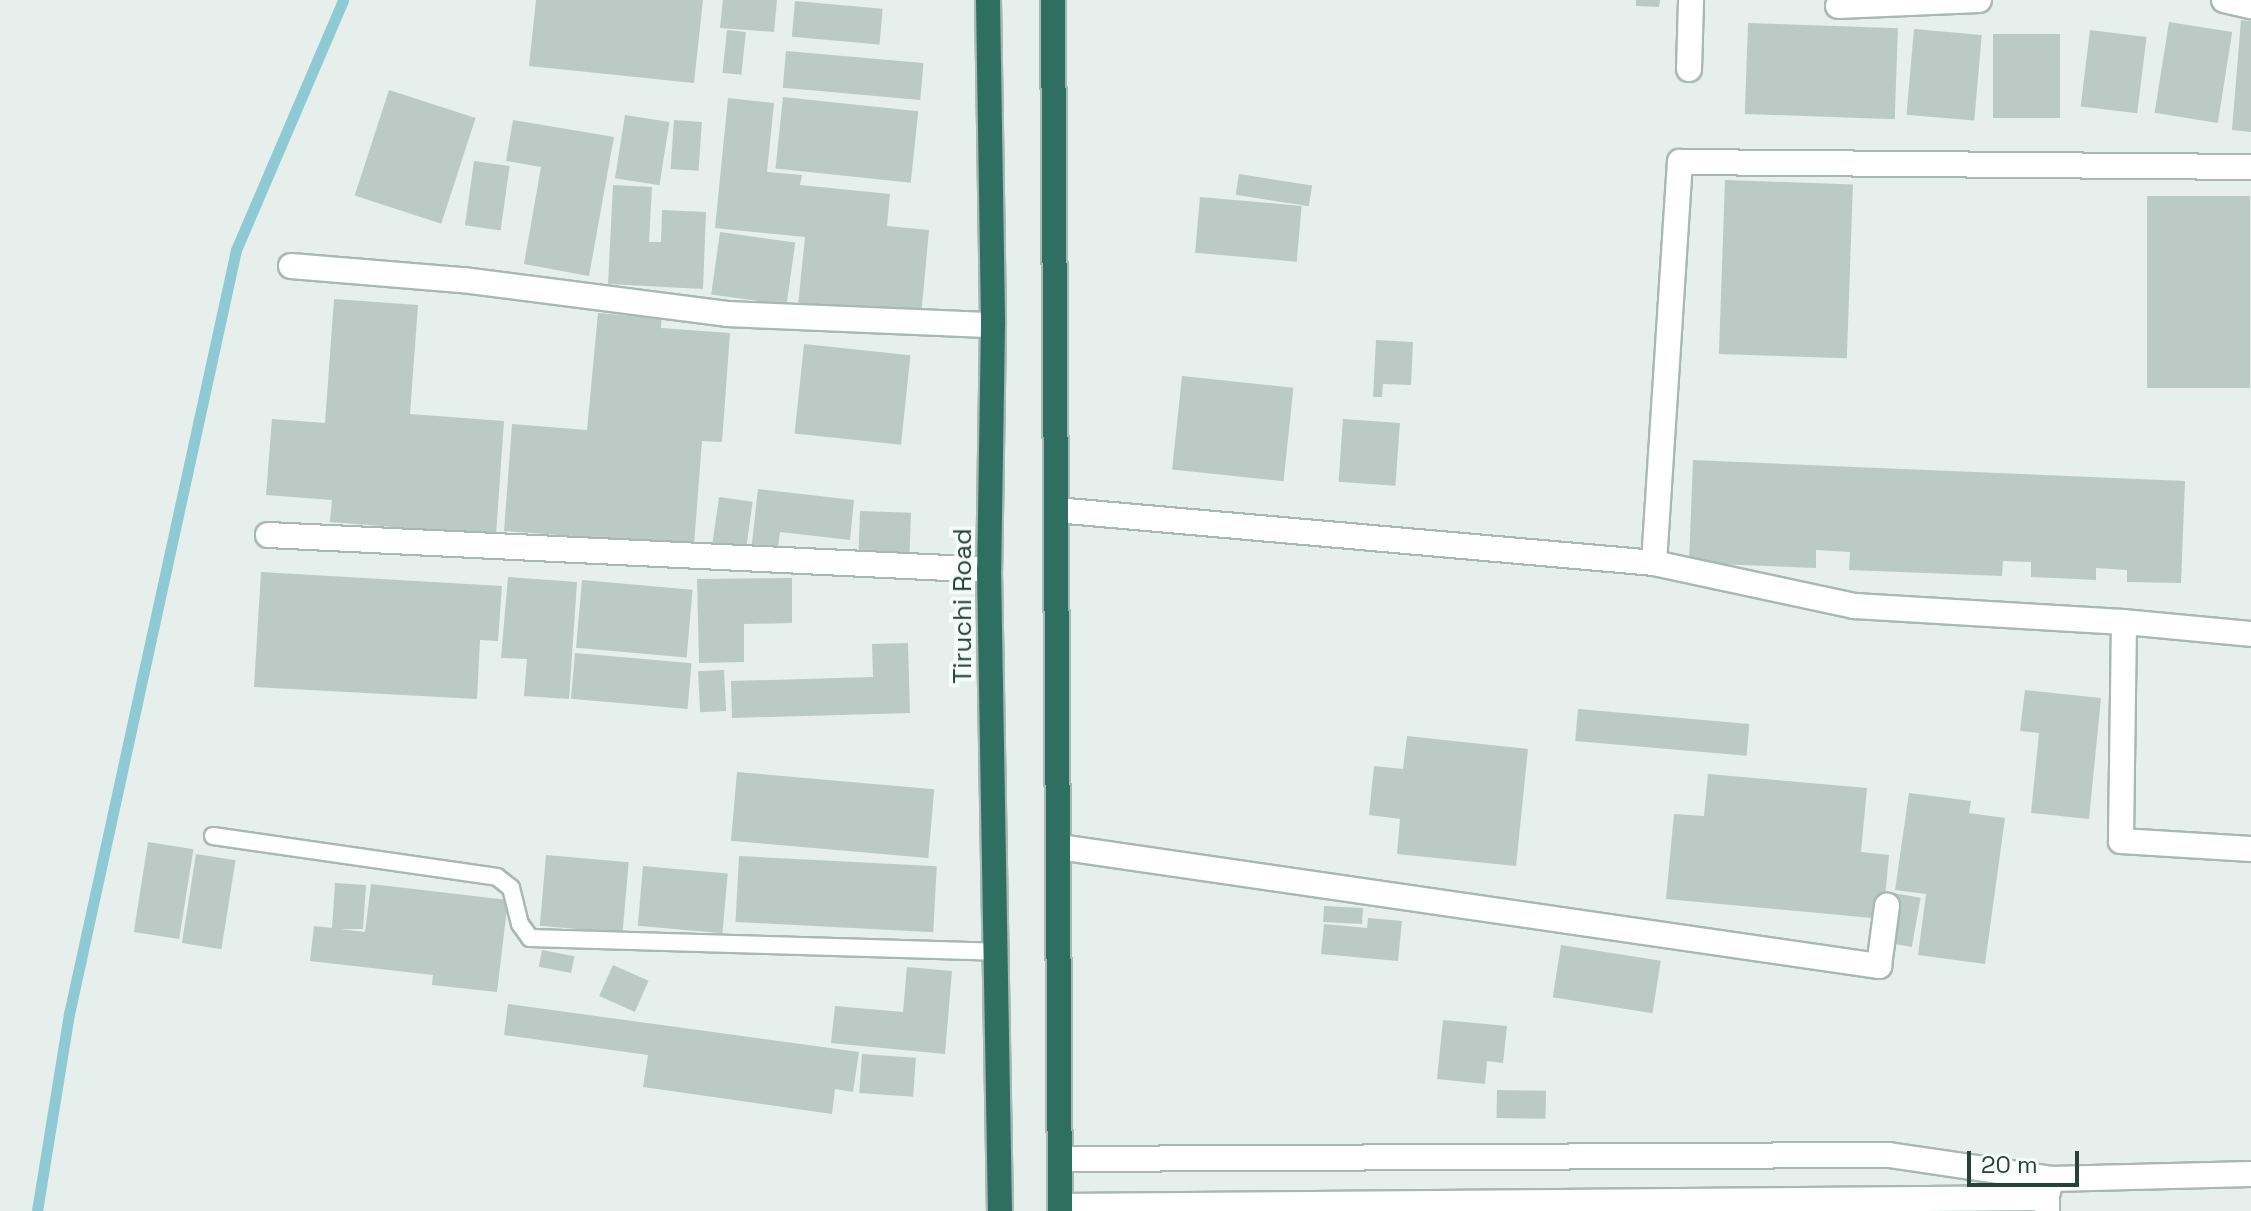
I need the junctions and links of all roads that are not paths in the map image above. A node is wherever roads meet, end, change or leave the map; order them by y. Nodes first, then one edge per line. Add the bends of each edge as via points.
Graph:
1 (988, 0) edge
2 (1053, 0) edge
3 (1691, 0) edge
4 (1979, 0) edge
5 (2224, 0) edge
6 (1838, 6) dead end
7 (2251, 6) edge
8 (1689, 69) dead end
9 (2251, 167) edge
10 (291, 266) dead end
11 (993, 325) junction
12 (1056, 510) junction
13 (268, 535) dead end
14 (1654, 563) junction
15 (989, 570) junction
16 (2124, 622) junction
17 (2251, 634) edge
18 (213, 836) dead end
19 (1059, 847) junction
20 (2251, 849) edge
21 (1887, 906) dead end
22 (996, 952) junction
23 (1060, 1159) junction
24 (2251, 1174) edge
25 (2048, 1196) edge
26 (1060, 1209) edge
27 (1000, 1211) edge

1 - 11 highway, Tiruchi Road
2 - 12 highway
3 - 8 street
4 - 6 street
5 - 7 street
9 - 14 street via 1680,162
10 - 11 street via 463,280 727,314
11 - 15 highway, Tiruchi Road
12 - 14 street
12 - 19 highway
13 - 15 street
14 - 16 street via 1854,606
15 - 22 highway, Tiruchi Road
16 - 17 street
16 - 20 street via 2121,841
18 - 22 lane via 497,877 511,888 520,924 530,938 543,940
19 - 21 street via 1879,966
19 - 23 highway
22 - 27 highway, Tiruchi Road
23 - 25 street via 1889,1155
23 - 26 highway
24 - 25 street
25 - 26 street

